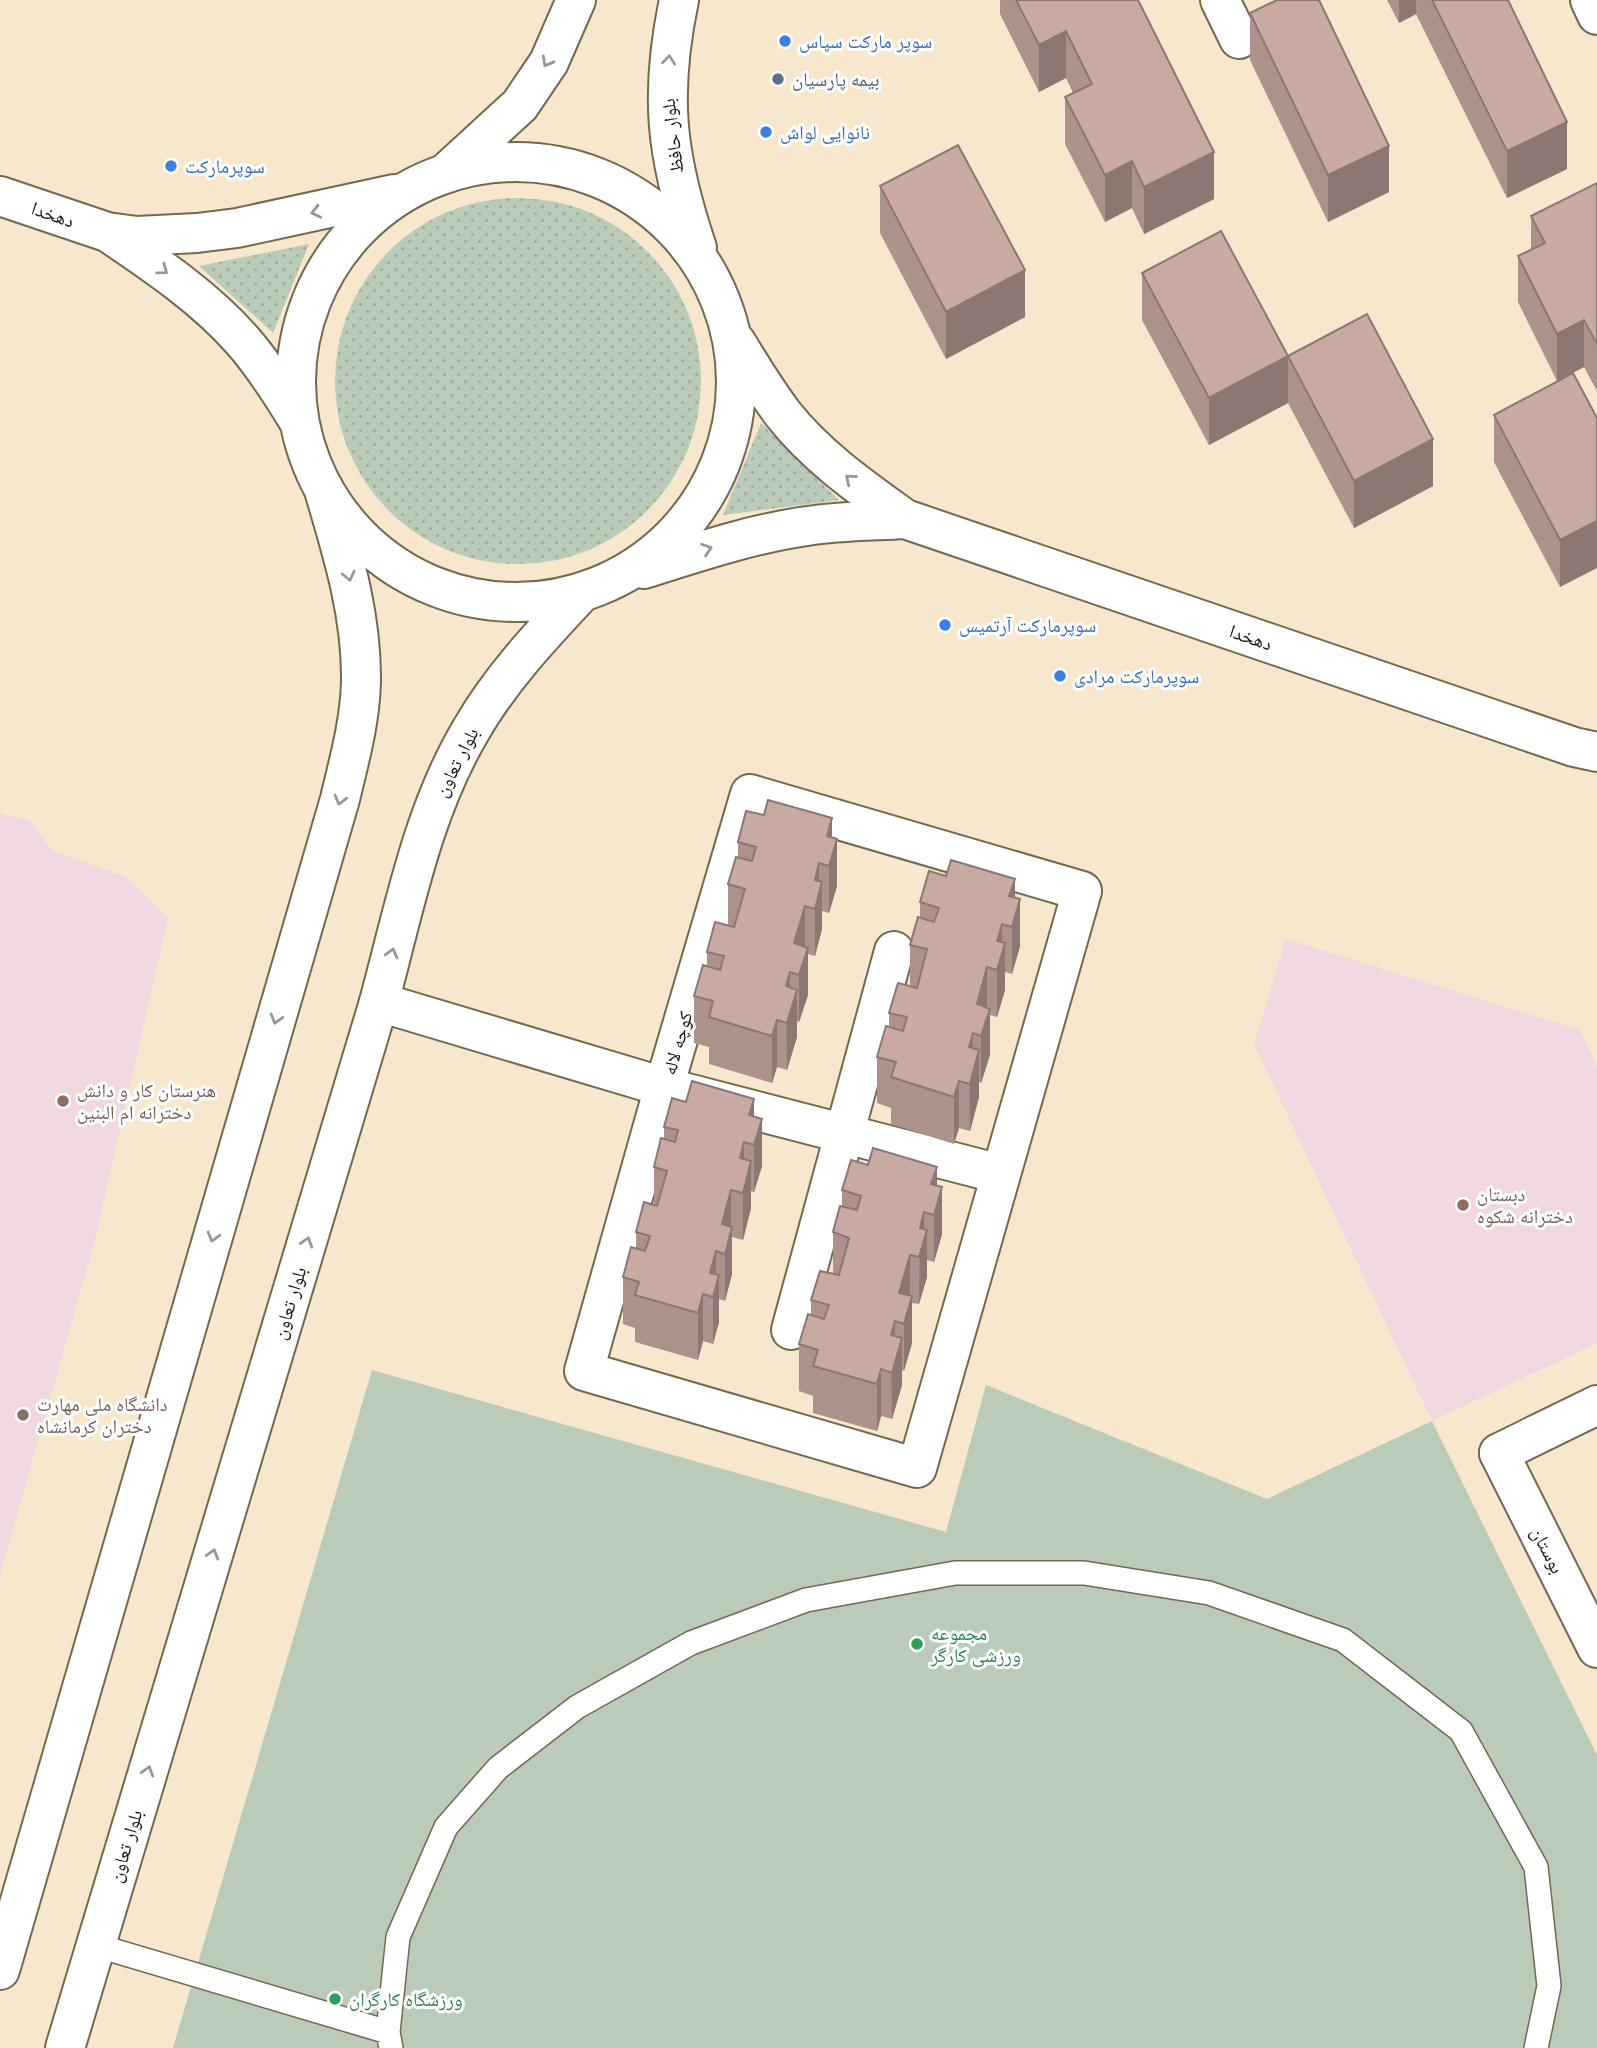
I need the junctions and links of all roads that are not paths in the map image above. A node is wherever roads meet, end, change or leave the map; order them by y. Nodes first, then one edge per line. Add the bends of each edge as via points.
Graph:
1 (576, 0) edge
2 (680, 0) edge
3 (1220, 0) edge
4 (1590, 0) edge
5 (1597, 15) edge
6 (1239, 38) dead end
7 (446, 173) junction
8 (407, 191) junction
9 (0, 196) edge
10 (107, 232) junction
11 (705, 270) junction
12 (730, 331) junction
13 (301, 425) junction
14 (323, 487) junction
15 (905, 519) junction
16 (619, 578) junction
17 (581, 593) junction
18 (1597, 752) edge
19 (894, 951) dead end
20 (379, 1002) junction
21 (664, 1087) junction
22 (844, 1133) junction
23 (1000, 1174) junction
24 (791, 1330) dead end
25 (1597, 1405) edge
26 (1597, 1648) edge
27 (95, 1945) junction
28 (0, 1970) edge
29 (82, 1989) junction
30 (389, 2040) edge
31 (65, 2048) edge
32 (81, 2048) edge
33 (1536, 2048) edge

1 -> 7 street via 549,62 520,105
11 -> 2 street, بلوار حافظ via 682,204 667,115 671,38
3 - 6 street
4 - 5 street
7 - 8 street
7 - 11 street via 495,163 534,162 592,176 644,204 688,245
8 -> 10 street via 237,228 157,235
8 - 13 street via 359,228 322,277 304,324 297,364
9 - 10 street, دهخدا
10 -> 13 street via 176,279 233,331 260,362
11 - 12 street
15 -> 12 street via 858,486 785,416
12 - 16 street via 735,360 733,418 716,474 686,523
13 - 14 street
14 - 17 street via 369,546 433,586 506,602
14 -> 28 street via 349,573 358,625 361,683 353,745
16 -> 15 street via 766,533
15 - 18 street, دهخدا
16 - 17 street
20 -> 17 street, بلوار تعاون via 426,832 453,763 505,680
19 - 22 street
20 - 21 street, کوچه لاله
27 -> 20 street, بلوار تعاون
21 - 22 street
21 - 23 street, کوچه لاله via 750,794 1082,891
21 - 23 street via 584,1371 917,1468
22 - 23 street
22 - 24 street
25 - 26 street, بوستان via 1499,1453
27 - 29 street, بلوار تعاون
27 - 30 lane
29 - 31 street, بلوار تعاون
29 - 32 street
30 - 33 lane via 398,1937 446,1827 498,1768 577,1707 691,1643 806,1601 955,1573 1084,1573 1209,1593 1343,1640 1461,1731 1536,1867 1549,1986

